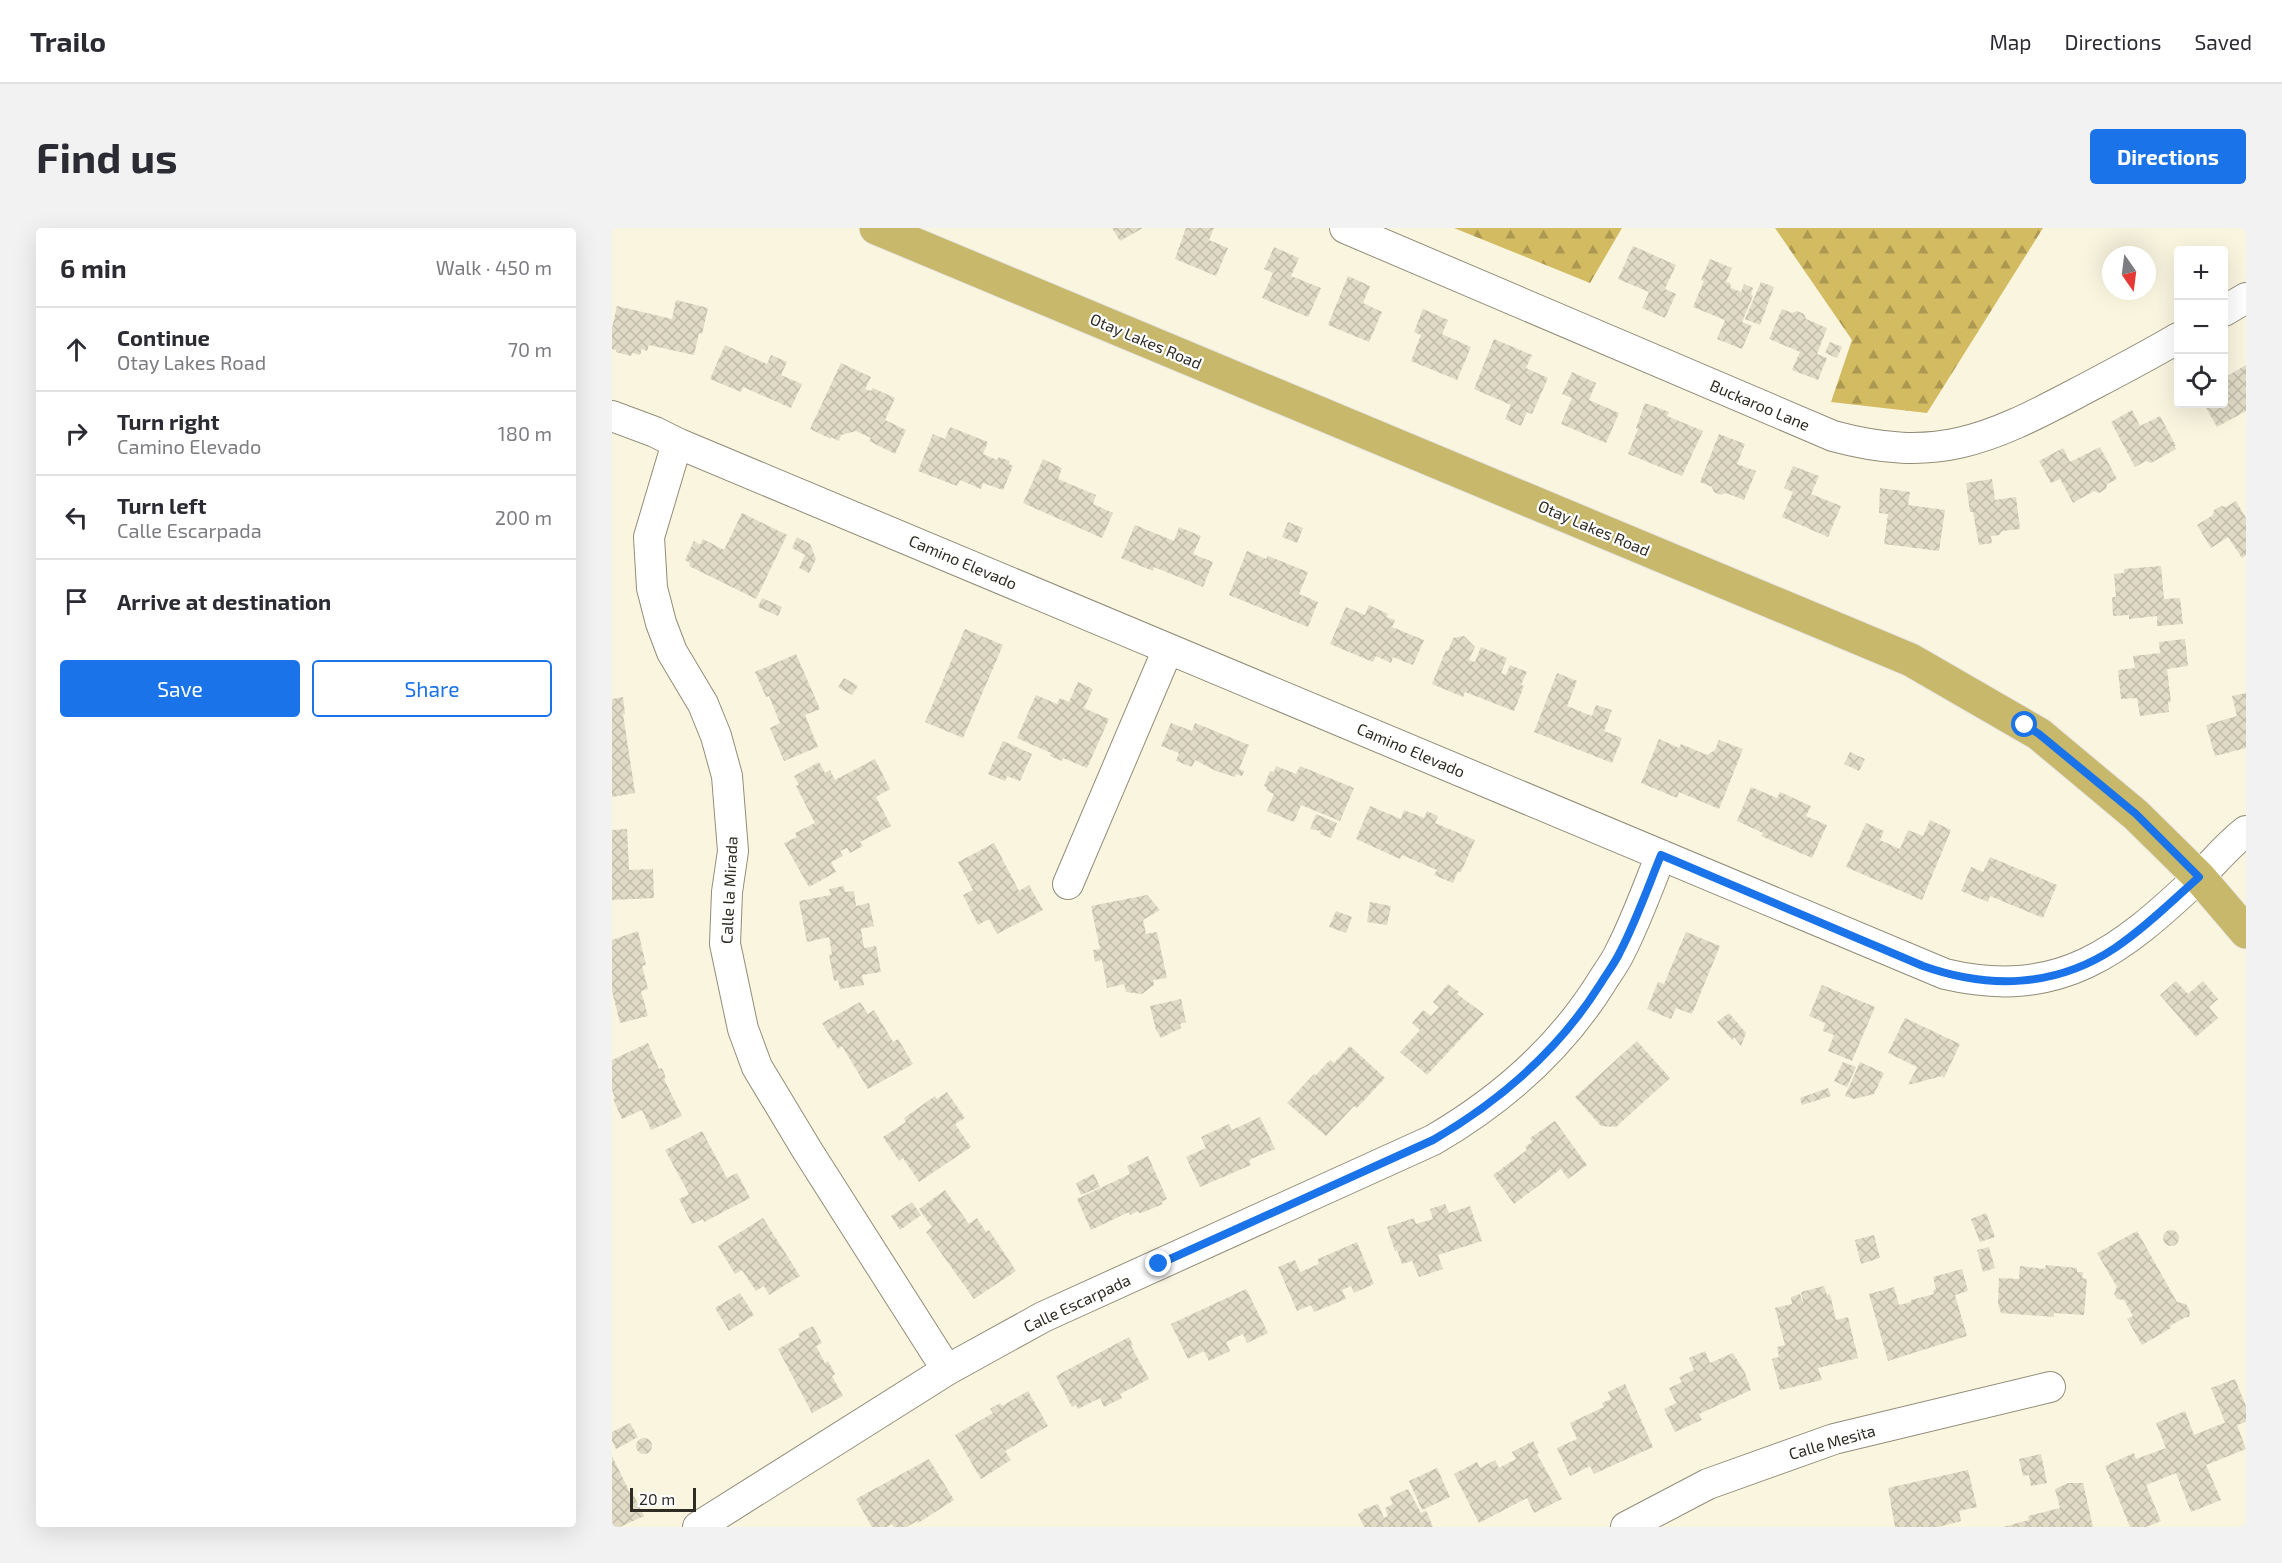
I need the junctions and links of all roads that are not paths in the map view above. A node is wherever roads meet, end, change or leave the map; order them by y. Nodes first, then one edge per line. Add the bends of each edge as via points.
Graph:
1 (876, 228) edge
2 (1345, 228) edge
3 (2246, 298) edge
4 (2228, 308) edge
5 (2174, 340) edge
6 (612, 416) edge
7 (677, 443) junction
8 (1168, 649) junction
9 (2246, 831) edge
10 (1661, 855) junction
11 (2199, 877) junction
12 (1068, 884) dead end
13 (2246, 932) edge
14 (947, 1370) junction
15 (2050, 1388) dead end
16 (698, 1527) edge
17 (1626, 1527) edge

1 - 11 main road, Otay Lakes Road via 1911,660 2039,734 2136,814
2 - 5 street, Buckaroo Lane via 1833,436 1885,447 1942,447 1999,432
3 - 4 street
6 - 7 street, Camino Elevado
7 - 8 street, Camino Elevado
7 - 14 street, Calle la Mirada via 650,537 652,588 672,652 703,704 727,776 733,851 725,944 743,1029 757,1066 801,1141
8 - 10 street, Camino Elevado
8 - 12 street
9 - 11 street, Camino Elevado
10 - 11 street, Camino Elevado via 1923,966 1990,982 2036,979 2098,958 2117,947
10 - 14 street, Calle Escarpada via 1620,953 1594,994 1546,1054 1469,1118 1433,1140 1043,1317
11 - 13 main road, Otay Lakes Road
14 - 16 street, Calle Escarpada
15 - 17 street, Calle Mesita via 1834,1439 1708,1484

